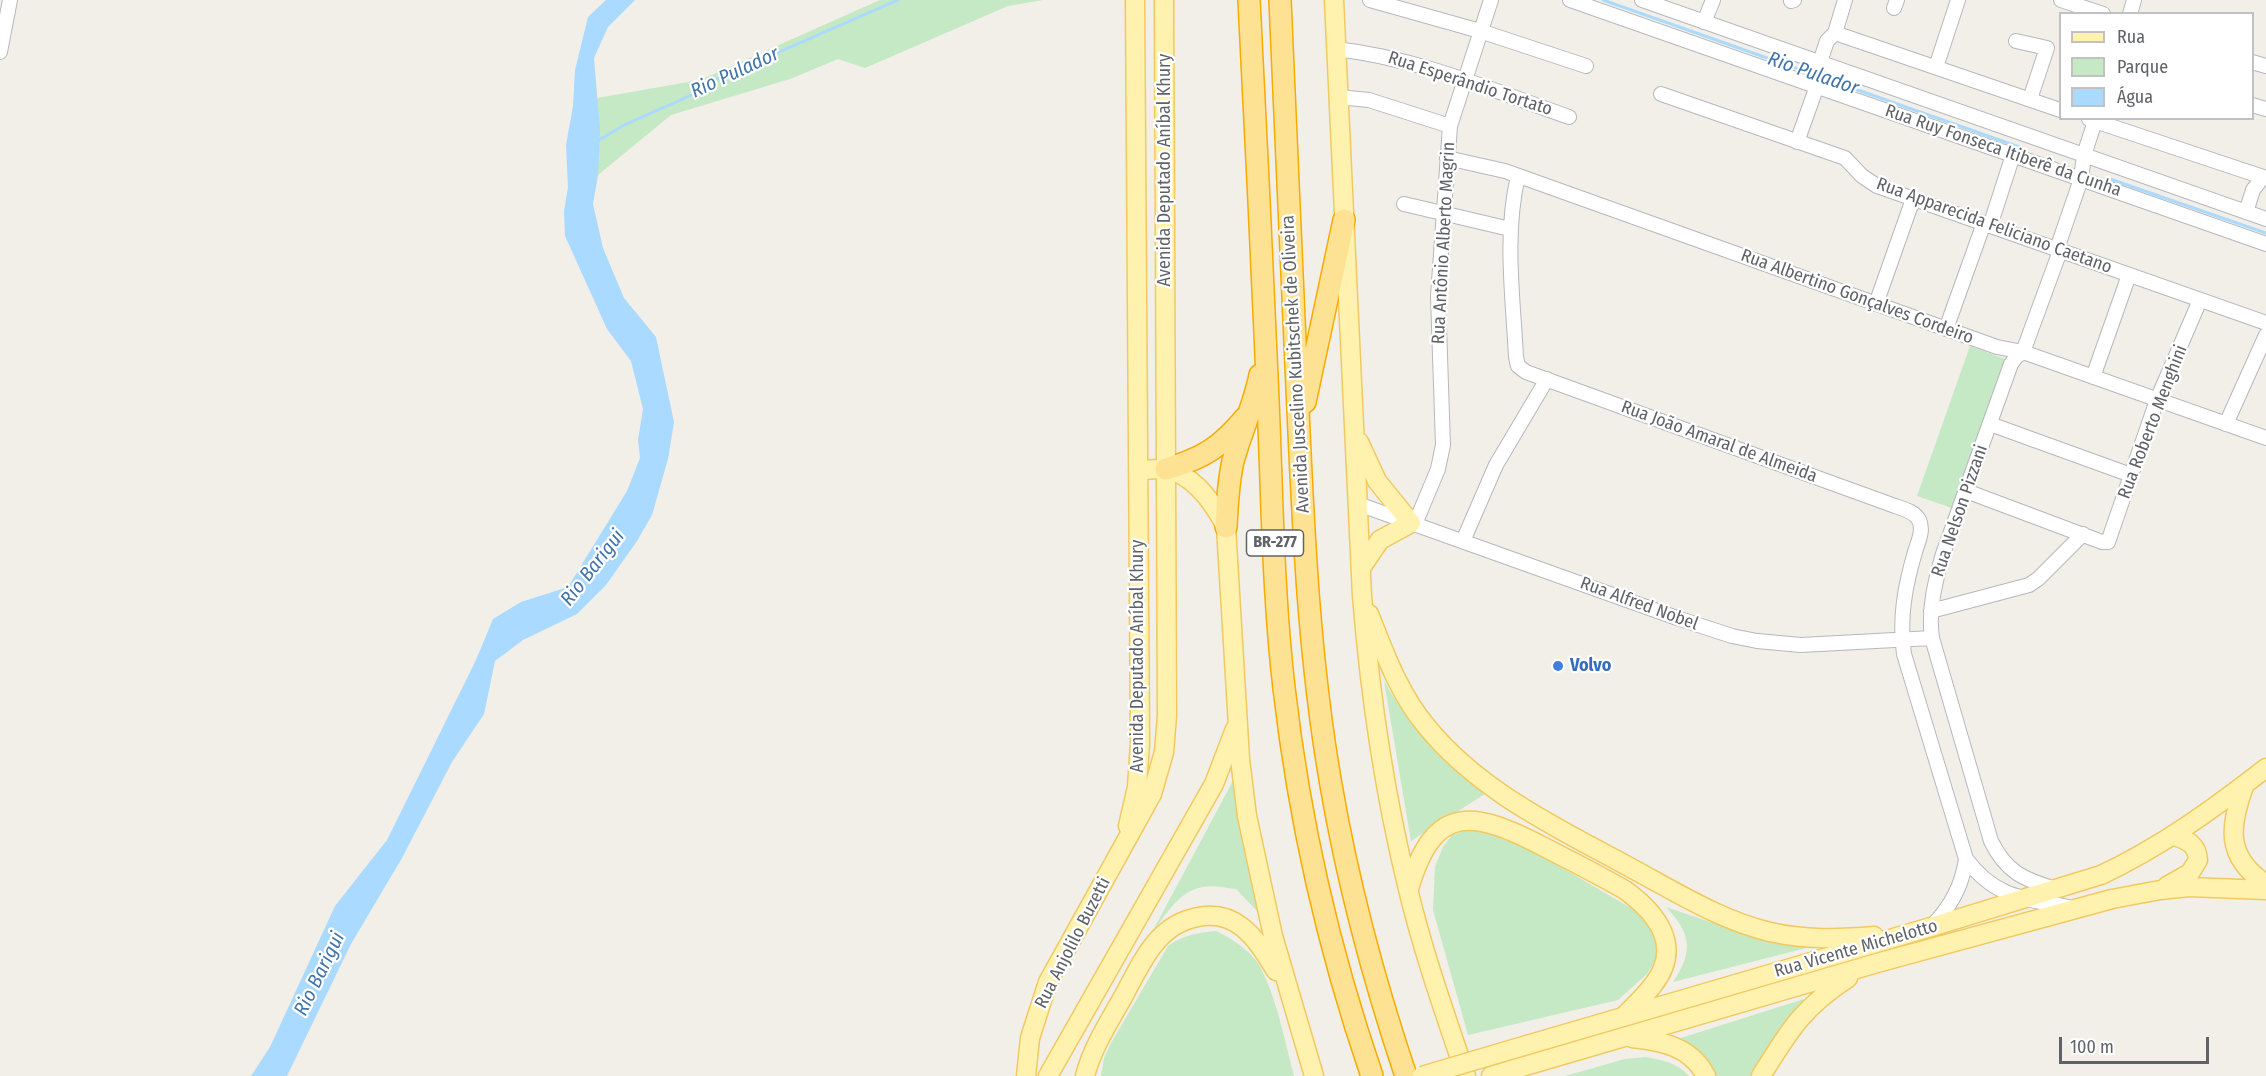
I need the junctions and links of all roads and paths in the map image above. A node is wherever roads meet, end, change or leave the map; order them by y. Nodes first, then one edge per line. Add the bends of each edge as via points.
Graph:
1 (10, 0) edge
2 (1135, 0) edge
3 (1164, 0) edge
4 (1249, 0) edge
5 (1280, 0) edge
6 (1334, 0) edge
7 (1370, 0) edge
8 (1491, 0) edge
9 (1570, 0) edge
10 (1713, 0) edge
11 (1845, 0) edge
12 (1958, 0) edge
13 (2061, 0) edge
14 (1650, 1) edge
15 (2097, 12) edge
16 (1704, 22) junction
17 (1480, 31) junction
18 (1835, 33) junction
19 (2016, 41) dead end
20 (1336, 49) junction
21 (0, 52) edge
22 (1820, 62) junction
23 (1586, 66) dead end
24 (1936, 67) junction
25 (1464, 79) junction
26 (1817, 86) junction
27 (1661, 94) dead end
28 (1338, 97) junction
29 (2030, 99) junction
30 (2059, 109) edge
31 (1569, 117) dead end
32 (2093, 120) edge
33 (2096, 120) edge
34 (1450, 126) junction
35 (1797, 142) junction
36 (2013, 155) junction
37 (2084, 155) junction
38 (1447, 158) junction
39 (1518, 176) junction
40 (2265, 178) edge
41 (2081, 179) junction
42 (1913, 199) junction
43 (1404, 204) dead end
44 (2246, 212) junction
45 (1443, 213) junction
46 (2266, 219) edge
47 (1344, 220) junction
48 (1987, 225) junction
49 (1510, 229) junction
50 (2266, 244) edge
51 (2060, 250) junction
52 (2129, 275) junction
53 (2200, 300) junction
54 (1876, 304) junction
55 (2266, 323) edge
56 (1946, 329) junction
57 (2266, 335) edge
58 (1266, 348) junction
59 (2023, 352) junction
60 (2093, 377) junction
61 (1547, 379) junction
62 (1256, 396) junction
63 (2157, 400) junction
64 (1990, 424) junction
65 (2226, 424) junction
66 (1354, 430) junction
67 (1299, 432) junction
68 (2266, 438) edge
69 (1166, 469) junction
70 (1138, 471) junction
71 (2131, 476) junction
72 (1966, 491) junction
73 (1358, 504) junction
74 (1919, 519) joint
75 (1413, 523) junction
76 (1226, 527) junction
77 (2083, 534) junction
78 (1463, 541) junction
79 (1360, 568) junction
80 (1362, 596) junction
81 (1931, 611) junction
82 (1932, 639) junction
83 (1902, 641) junction
84 (1238, 719) junction
85 (2266, 768) edge
86 (2245, 784) junction
87 (2174, 836) junction
88 (1122, 848) junction
89 (1966, 860) junction
90 (2266, 884) edge
91 (1408, 890) junction
92 (2056, 890) junction
93 (2160, 890) junction
94 (2266, 890) edge
95 (2026, 898) junction
96 (2075, 909) junction
97 (1931, 927) junction
98 (1909, 934) junction
99 (1864, 967) junction
100 (1288, 990) junction
101 (1622, 1017) junction
102 (1624, 1037) junction
103 (1049, 1074) edge
104 (1026, 1076) edge
105 (1085, 1076) edge
106 (1314, 1076) edge
107 (1372, 1076) edge
108 (1406, 1076) edge
109 (1422, 1076) edge
110 (1466, 1076) edge
111 (1491, 1076) edge
112 (1707, 1076) edge
113 (1761, 1076) edge

1 - 21 street
2 - 70 main road, Avenida Deputado Aníbal Khury
3 - 69 main road, Avenida Deputado Aníbal Khury
4 - 58 highway, Avenida Juscelino Kubitschek de Oliveira / BR-277
5 - 67 highway, Avenida Juscelino Kubitschek de Oliveira / BR-277
6 - 20 main road
7 - 17 street
8 - 17 street, Rua Antônio Alberto Magrin
9 - 26 street, Rua Ruy Fonseca Itiberê da Cunha
10 - 16 street
11 - 18 street
12 - 24 street
13 - 15 street
14 - 16 street, Rua Ruy Fonseca Itiberê da Cunha
16 - 22 street, Rua Ruy Fonseca Itiberê da Cunha
17 - 23 street
17 - 25 street, Rua Antônio Alberto Magrin
18 - 22 street via 1827,41
18 - 24 street
19 - 29 street via 2047,48
20 - 25 street, Rua Esperândio Tortato via 1385,56
20 - 28 main road
22 - 37 street, Rua Ruy Fonseca Itiberê da Cunha
24 - 29 street
25 - 31 street, Rua Esperândio Tortato
25 - 34 street, Rua Antônio Alberto Magrin
26 - 35 street
26 - 36 street, Rua Ruy Fonseca Itiberê da Cunha
27 - 35 street, Rua Apparecida Feliciano Caetano
28 - 34 street via 1369,100
28 - 47 main road
29 - 30 street
32 - 37 street, Rua Nelson Pizzani
33 - 40 street
34 - 38 street, Rua Antônio Alberto Magrin
35 - 42 street, Rua Apparecida Feliciano Caetano via 1848,160 1872,184
36 - 41 street, Rua Ruy Fonseca Itiberê da Cunha
36 - 48 street
37 - 41 street, Rua Nelson Pizzani
37 - 44 street, Rua Ruy Fonseca Itiberê da Cunha
38 - 39 street, Rua Albertino Gonçalves Cordeiro
38 - 45 street, Rua Antônio Alberto Magrin
39 - 49 street
39 - 54 street, Rua Albertino Gonçalves Cordeiro
40 - 44 street via 2253,190
41 - 50 street, Rua Ruy Fonseca Itiberê da Cunha
41 - 51 street, Rua Nelson Pizzani
42 - 48 street, Rua Apparecida Feliciano Caetano
42 - 54 street
43 - 45 street
44 - 46 street, Rua Ruy Fonseca Itiberê da Cunha
45 - 49 street
45 - 75 street, Rua Antônio Alberto Magrin via 1438,296 1443,445 1438,469
47 - 66 main road
47 - 67 highway
48 - 51 street, Rua Apparecida Feliciano Caetano
48 - 56 street
49 - 61 street, Rua João Amaral de Almeida via 1518,366
51 - 52 street, Rua Apparecida Feliciano Caetano
51 - 59 street, Rua Nelson Pizzani
52 - 53 street, Rua Apparecida Feliciano Caetano
52 - 60 street
53 - 55 street, Rua Apparecida Feliciano Caetano
53 - 63 street, Rua Roberto Menghini
54 - 56 street, Rua Albertino Gonçalves Cordeiro
56 - 59 street, Rua Albertino Gonçalves Cordeiro
57 - 65 street
58 - 62 highway
58 - 107 highway, Avenida Juscelino Kubitschek de Oliveira / BR-277 via 1280,648 1293,747 1323,908
59 - 60 street, Rua Albertino Gonçalves Cordeiro
59 - 64 street, Rua Nelson Pizzani via 2011,364
60 - 63 street, Rua Albertino Gonçalves Cordeiro
61 - 74 street, Rua João Amaral de Almeida via 1896,506
61 - 78 street via 1496,465
62 - 69 highway via 1238,427 1212,451
62 - 76 highway via 1233,462
63 - 65 street, Rua Albertino Gonçalves Cordeiro
63 - 71 street, Rua Roberto Menghini
64 - 71 street
64 - 72 street, Rua Nelson Pizzani
65 - 68 street, Rua Albertino Gonçalves Cordeiro
66 - 73 main road
66 - 75 main road via 1377,481
67 - 108 highway, Avenida Juscelino Kubitschek de Oliveira / BR-277 via 1311,634 1331,785 1360,920
69 - 70 main road
69 - 76 main road via 1209,498
69 - 88 main road, Avenida Deputado Aníbal Khury via 1166,735 1152,794
70 - 88 main road, Avenida Deputado Aníbal Khury via 1139,764
71 - 77 street, Rua Roberto Menghini via 2109,540 2106,543
72 - 77 street
72 - 81 street, Rua Nelson Pizzani via 1938,570
73 - 75 street, Rua Alfred Nobel
73 - 79 main road
74 - 83 street, Rua Nelson Pizzani via 1921,532 1905,590
75 - 78 street, Rua Alfred Nobel
75 - 79 main road via 1380,540
76 - 84 main road
77 - 81 street via 2029,585
78 - 83 street, Rua Alfred Nobel via 1732,636 1801,645
79 - 80 main road
80 - 91 main road via 1377,733
80 - 98 main road via 1390,669 1411,706 1446,748 1517,805 1686,898 1748,926 1810,938
81 - 82 street, Rua Nelson Pizzani
82 - 83 street, Rua Alfred Nobel
82 - 92 street, Rua Nelson Pizzani via 1996,852 2023,878
83 - 89 street, Rua Nelson Pizzani
84 - 100 main road via 1247,816
84 - 103 main road via 1214,784
85 - 86 main road, Rua Vicente Michelotto
86 - 87 main road, Rua Vicente Michelotto
86 - 90 main road via 2232,837 2244,864
87 - 92 main road, Rua Vicente Michelotto via 2117,868
87 - 93 main road via 2191,843 2198,860 2190,873
88 - 104 main road, Rua Anjolilo Buzetti via 1044,991 1030,1038
89 - 95 street, Rua Nelson Pizzani via 1988,883
89 - 97 street via 1957,893
91 - 101 main road via 1419,859 1435,835 1453,823 1476,820 1501,825 1625,890 1658,920 1667,954 1654,984
91 - 110 main road
92 - 95 main road, Rua Vicente Michelotto
93 - 94 main road
93 - 96 main road, Rua Vicente Michelotto
95 - 96 street, Rua Nelson Pizzani
95 - 97 main road, Rua Vicente Michelotto
96 - 99 main road, Rua Vicente Michelotto
97 - 98 main road, Rua Vicente Michelotto
98 - 101 main road, Rua Vicente Michelotto
99 - 102 main road, Rua Vicente Michelotto
99 - 113 main road via 1802,1014
100 - 105 main road via 1262,948 1241,927 1218,917 1185,921 1162,935 1148,952 1099,1041
100 - 106 main road
101 - 109 main road, Rua Vicente Michelotto, bridge
102 - 111 main road, Rua Vicente Michelotto
102 - 112 main road via 1651,1039 1682,1049 1693,1056

